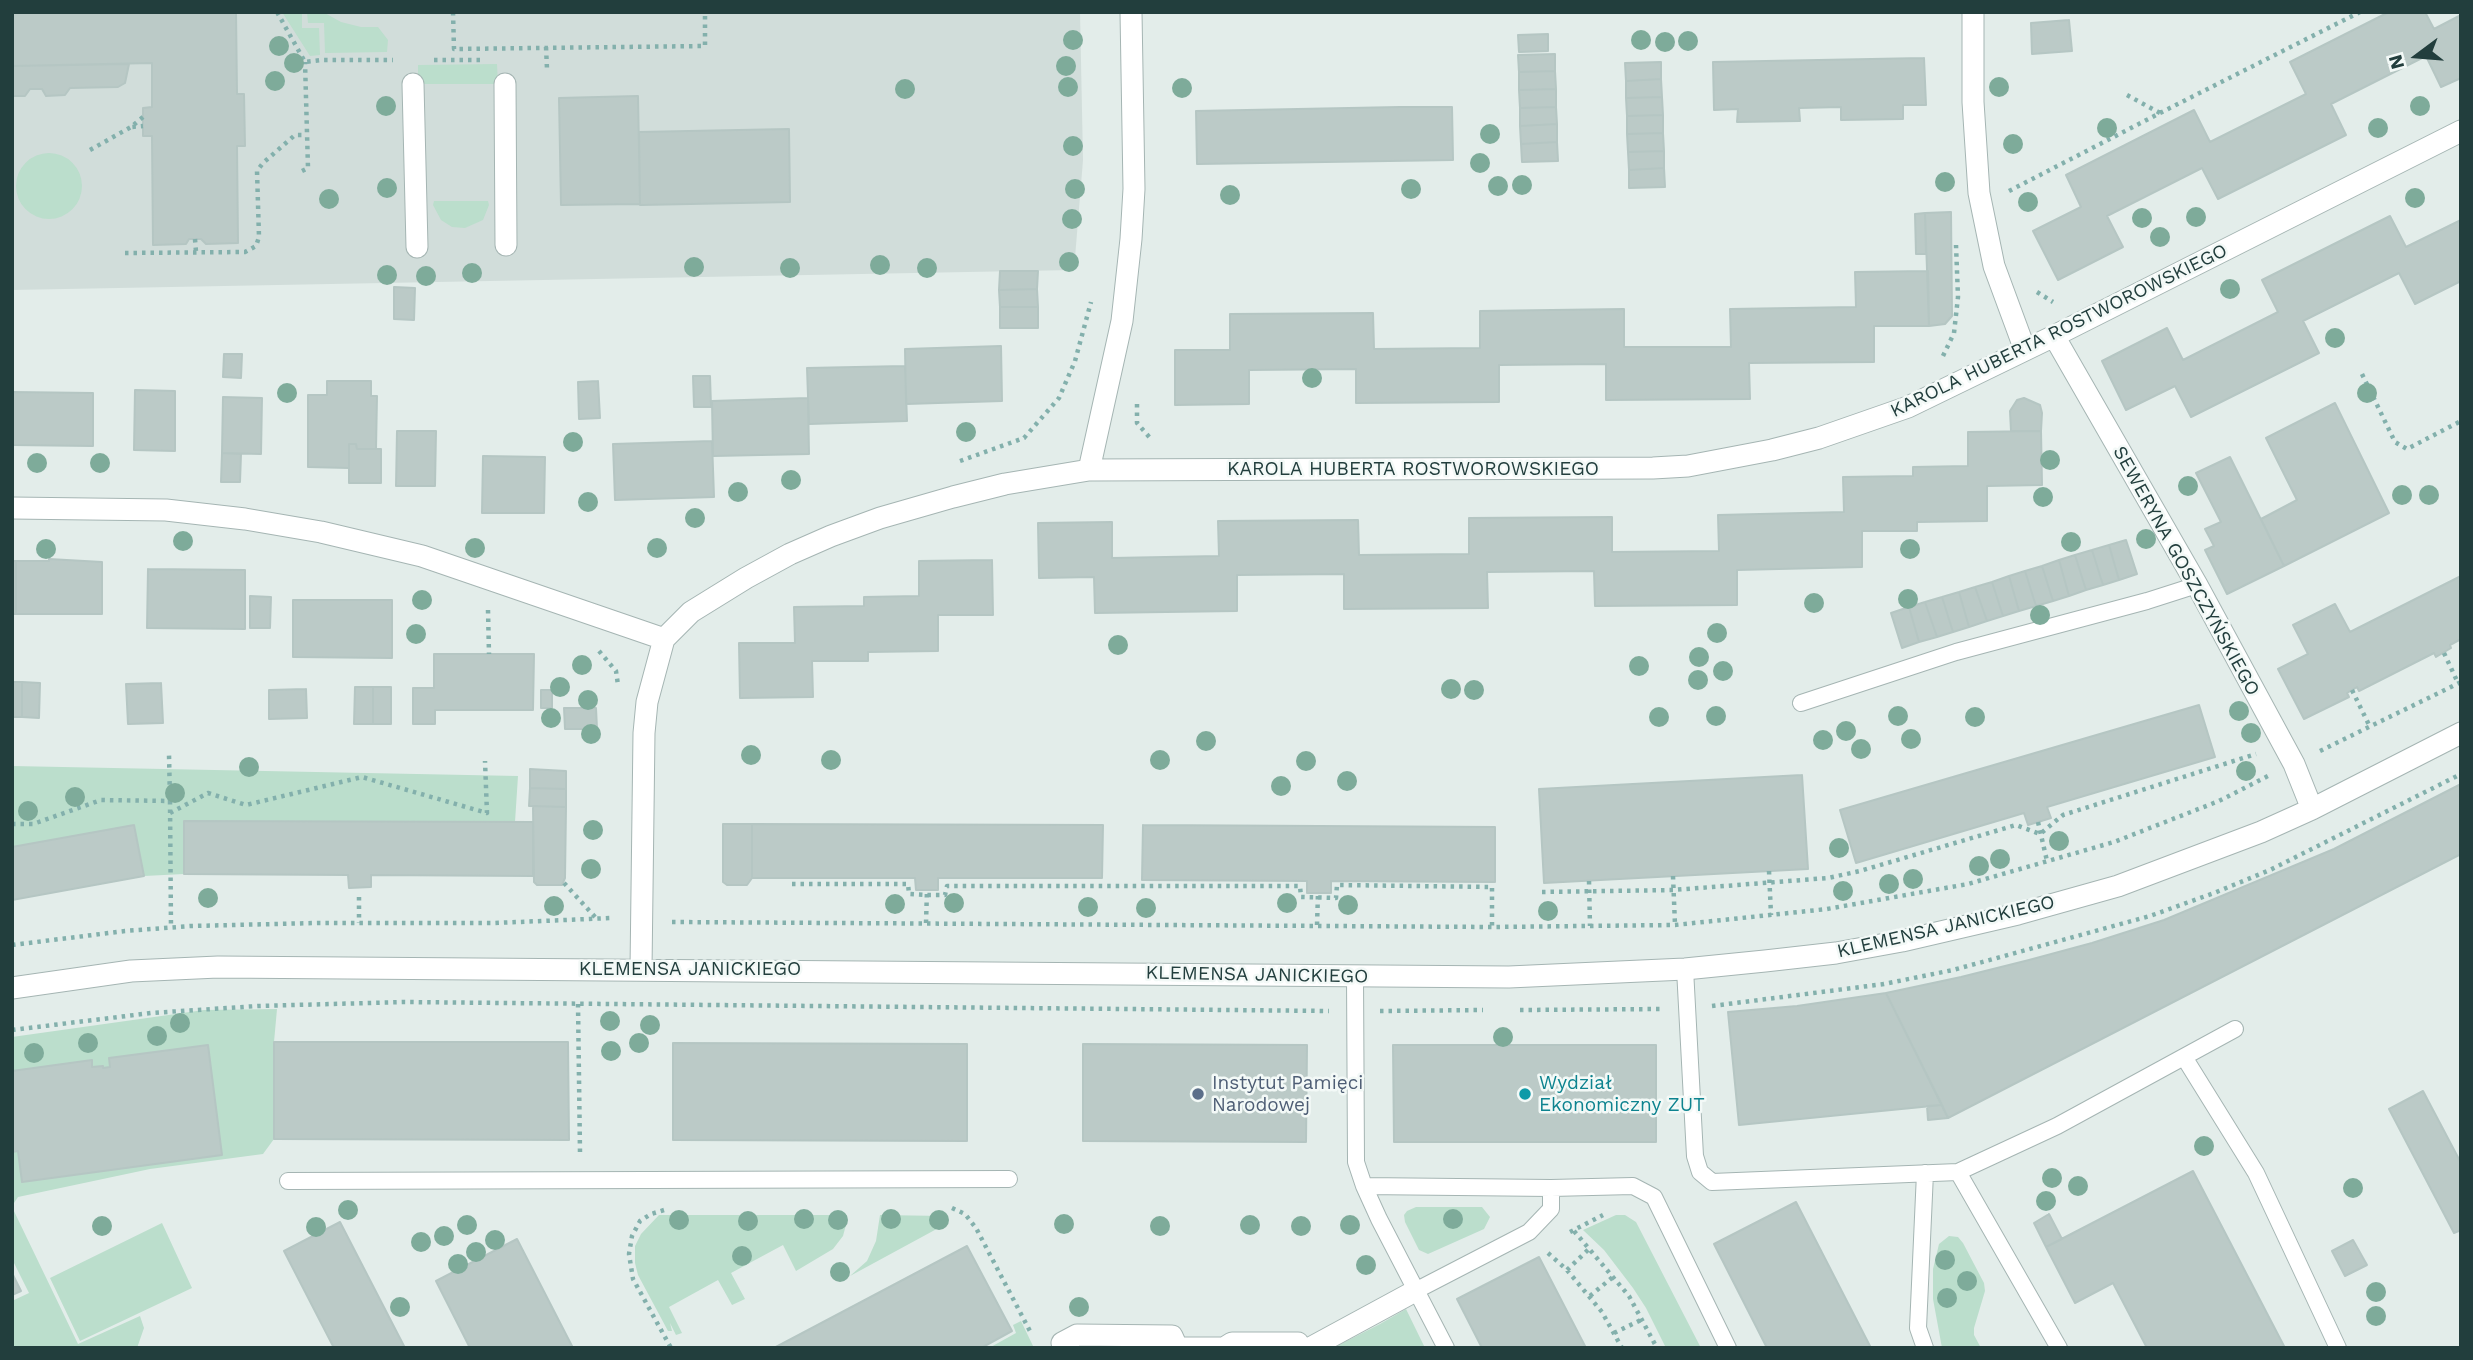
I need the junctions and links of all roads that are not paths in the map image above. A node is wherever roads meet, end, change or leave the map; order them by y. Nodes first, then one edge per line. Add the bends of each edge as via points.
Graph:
1 (1131, 12) edge
2 (1973, 12) edge
3 (413, 84) dead end
4 (505, 85) dead end
5 (2461, 131) edge
6 (506, 245) dead end
7 (417, 247) dead end
8 (2054, 336) junction
9 (2025, 351) junction
10 (1089, 470) junction
11 (12, 508) edge
12 (2197, 585) junction
13 (664, 639) junction
14 (1801, 703) dead end
15 (2461, 733) edge
16 (2312, 809) junction
17 (641, 969) junction
18 (1685, 970) junction
19 (1355, 975) junction
20 (12, 988) edge
21 (2235, 1029) dead end
22 (2183, 1057) junction
23 (1958, 1172) junction
24 (1925, 1173) junction
25 (1009, 1179) dead end
26 (288, 1181) dead end
27 (1364, 1186) junction
28 (1551, 1188) junction
29 (1417, 1290) junction
30 (1062, 1343) dead end
31 (1176, 1347) edge
32 (1223, 1348) edge
33 (1301, 1348) edge
34 (1310, 1348) edge
35 (1446, 1348) edge
36 (1728, 1348) edge
37 (1926, 1348) edge
38 (2059, 1348) edge
39 (2338, 1348) edge

1 - 10 street via 1134,189 1130,249 1122,321
2 - 9 street via 1979,193 1994,266
3 - 7 street
4 - 6 street
5 - 8 street, KAROLA HUBERTA ROSTWOROWSKIEGO
8 - 9 street, KAROLA HUBERTA ROSTWOROWSKIEGO
8 - 12 street, SEWERYNA GOSZCZYŃSKIEGO
9 - 10 street, KAROLA HUBERTA ROSTWOROWSKIEGO via 1868,422 1772,450 1688,466
10 - 13 street, KAROLA HUBERTA ROSTWOROWSKIEGO via 953,497 831,536 721,593 691,612
11 - 13 street via 166,510 321,533 422,556
12 - 14 lane via 1956,652
12 - 16 street, SEWERYNA GOSZCZYŃSKIEGO via 2294,764
13 - 17 street, KAROLA HUBERTA ROSTWOROWSKIEGO via 647,702 644,733
15 - 16 street, KLEMENSA JANICKIEGO
16 - 18 street, KLEMENSA JANICKIEGO via 2166,869 2018,914 1836,953
17 - 19 street, KLEMENSA JANICKIEGO
17 - 20 street, KLEMENSA JANICKIEGO via 218,967 131,971
18 - 19 street, KLEMENSA JANICKIEGO via 1509,977
18 - 24 lane via 1695,1156 1700,1172 1712,1182
19 - 27 lane via 1356,1162
21 - 22 lane
22 - 23 lane via 2057,1126
22 - 39 lane via 2256,1172
23 - 24 lane
23 - 38 lane
24 - 37 lane via 1918,1328
25 - 26 lane
27 - 28 lane
27 - 29 lane
28 - 29 lane via 1551,1209 1529,1232
28 - 36 lane via 1633,1186 1654,1198
29 - 34 street
29 - 35 lane
30 - 31 street via 1077,1335 1172,1336
31 - 32 street
32 - 33 street via 1232,1343 1298,1343

